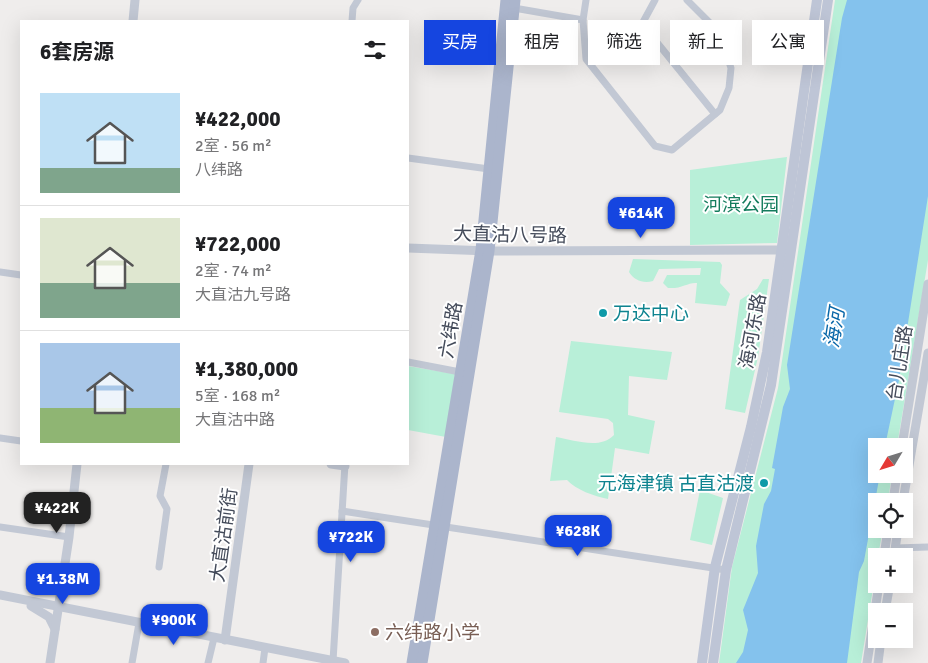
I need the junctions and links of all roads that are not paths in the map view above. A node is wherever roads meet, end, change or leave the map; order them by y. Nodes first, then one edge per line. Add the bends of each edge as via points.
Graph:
1 (135, 0) edge
2 (358, 0) edge
3 (586, 0) edge
4 (655, 0) edge
5 (687, 0) edge
6 (817, 0) edge
7 (828, 0) edge
8 (512, 3) edge
9 (132, 20) edge
10 (352, 20) edge
11 (583, 20) junction
12 (715, 114) junction
13 (409, 158) edge
14 (489, 169) junction
15 (409, 248) edge
16 (787, 250) junction
17 (485, 251) junction
18 (0, 272) edge
19 (20, 275) edge
20 (928, 284) edge
21 (928, 353) edge
22 (409, 362) edge
23 (460, 372) junction
24 (0, 438) edge
25 (903, 438) edge
26 (20, 440) edge
27 (77, 465) edge
28 (166, 465) edge
29 (249, 465) edge
30 (345, 465) edge
31 (904, 493) edge
32 (342, 511) junction
33 (440, 525) junction
34 (0, 527) edge
35 (69, 537) junction
36 (928, 547) edge
37 (913, 549) edge
38 (159, 567) dead end
39 (715, 567) junction
40 (726, 570) junction
41 (878, 593) edge
42 (0, 595) edge
43 (0, 600) edge
44 (32, 604) junction
45 (59, 611) junction
46 (139, 625) junction
47 (58, 634) junction
48 (214, 640) junction
49 (225, 640) junction
50 (880, 648) edge
51 (265, 650) junction
52 (333, 661) junction
53 (50, 663) edge
54 (56, 663) edge
55 (132, 663) edge
56 (208, 663) edge
57 (263, 663) edge
58 (322, 663) edge
59 (345, 663) edge
60 (412, 663) edge
61 (422, 663) edge
62 (702, 663) edge
63 (713, 663) edge
64 (867, 663) edge
65 (878, 663) edge

1 - 9 street
2 - 10 street via 353,8
3 - 11 street
4 - 12 street via 642,24
5 - 12 street via 719,32 731,68 730,88
6 - 16 main road, 海河东路
7 - 16 main road, 海河东路
8 - 11 street
8 - 14 main road, 六纬路
8 - 17 main road, 六纬路
11 - 12 street via 586,58 655,146 672,150
13 - 14 street
14 - 17 main road, 六纬路
15 - 17 street, 大直沽八号路
16 - 17 street, 大直沽八号路
16 - 39 main road, 海河东路 via 762,379
16 - 40 main road, 海河东路 via 771,385
17 - 23 main road, 六纬路
17 - 33 main road, 六纬路
18 - 19 street
20 - 25 street, 台儿庄路
21 - 31 street, 台儿庄路
22 - 23 street
23 - 33 main road, 六纬路
24 - 26 street
27 - 35 street
28 - 38 street via 160,496 167,509
29 - 49 street, 大直沽前街
30 - 32 street
32 - 33 street
32 - 52 street
33 - 39 street
33 - 60 main road, 六纬路
33 - 61 main road, 六纬路
34 - 35 street
35 - 45 street
36 - 37 street
39 - 40 street
39 - 62 main road, 海河东路
40 - 63 main road, 海河东路
41 - 64 street
42 - 44 street
43 - 44 street
44 - 45 street
44 - 47 street via 49,617
45 - 46 street
45 - 47 street
46 - 48 street
46 - 55 street
47 - 53 street
47 - 54 street
48 - 49 street
48 - 51 street
48 - 56 street
49 - 51 street
50 - 65 street
51 - 52 street
51 - 57 street
51 - 58 street
52 - 59 street

